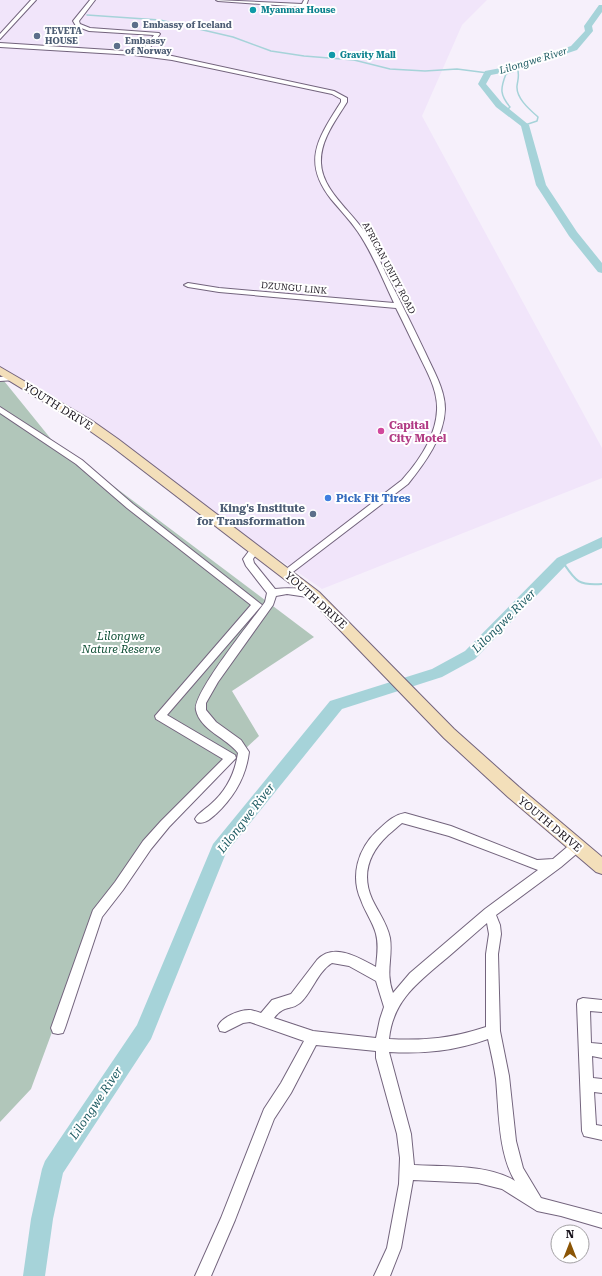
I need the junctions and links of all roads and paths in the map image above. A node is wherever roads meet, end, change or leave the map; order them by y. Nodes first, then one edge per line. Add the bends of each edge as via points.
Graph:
1 (34, 0) edge
2 (93, 0) edge
3 (218, 0) edge
4 (306, 0) edge
5 (0, 36) edge
6 (0, 45) edge
7 (143, 54) junction
8 (188, 285) dead end
9 (400, 306) junction
10 (0, 370) edge
11 (6, 379) edge
12 (0, 409) edge
13 (255, 549) junction
14 (286, 573) junction
15 (272, 593) junction
16 (314, 595) junction
17 (201, 819) dead end
18 (577, 846) junction
19 (557, 863) junction
20 (602, 868) edge
21 (490, 913) junction
22 (382, 977) junction
23 (602, 1006) edge
24 (391, 1007) junction
25 (263, 1021) junction
26 (225, 1026) dead end
27 (58, 1028) dead end
28 (493, 1031) junction
29 (313, 1038) junction
30 (382, 1045) junction
31 (585, 1049) junction
32 (602, 1051) edge
33 (586, 1084) junction
34 (602, 1086) edge
35 (602, 1133) edge
36 (407, 1172) junction
37 (537, 1204) junction
38 (602, 1221) edge
39 (387, 1274) edge
40 (203, 1276) edge

1 - 5 street
2 - 7 street via 76,21 78,25 89,29 157,34
3 - 4 street via 304,6
6 - 7 street, AFRICAN UNITY ROAD
7 - 9 street, AFRICAN UNITY ROAD via 194,62 343,96 344,102 321,145 318,158 319,173 324,185 363,235
8 - 9 street, DZUNGU LINK
9 - 14 street, AFRICAN UNITY ROAD via 440,399 439,418 432,439 421,462 405,482
10 - 11 street, YOUTH DRIVE
11 - 13 street, YOUTH DRIVE via 87,423
12 - 27 street via 79,462 130,506 257,605 160,716 231,758 165,824 97,914
13 - 14 street, YOUTH DRIVE
13 - 15 street via 248,559 249,564
14 - 16 street, YOUTH DRIVE
15 - 16 street via 287,591
15 - 17 street via 267,609 214,680 201,703 204,717 237,743 244,752 244,762 226,798
16 - 18 street, YOUTH DRIVE via 473,757
18 - 19 street
18 - 20 street, YOUTH DRIVE
19 - 21 street
19 - 22 street via 537,865 452,831 405,818 396,820 376,839 365,855 362,873 366,898 383,934 385,952
21 - 24 street via 419,972
21 - 28 street via 495,934 492,954
22 - 24 street
22 - 25 street via 334,956 326,960 296,998 277,1004
23 - 31 street via 583,1004
24 - 30 street
25 - 26 street via 250,1016 241,1017
25 - 29 street
28 - 30 street via 444,1044 412,1047
28 - 37 street via 502,1076 509,1141 517,1171
29 - 30 street
29 - 40 street via 269,1114 228,1220
30 - 36 street via 383,1058 404,1134
31 - 32 street
31 - 33 street
33 - 34 street
33 - 35 street via 589,1131
36 - 37 street via 478,1176 505,1183
36 - 39 street
37 - 38 street

